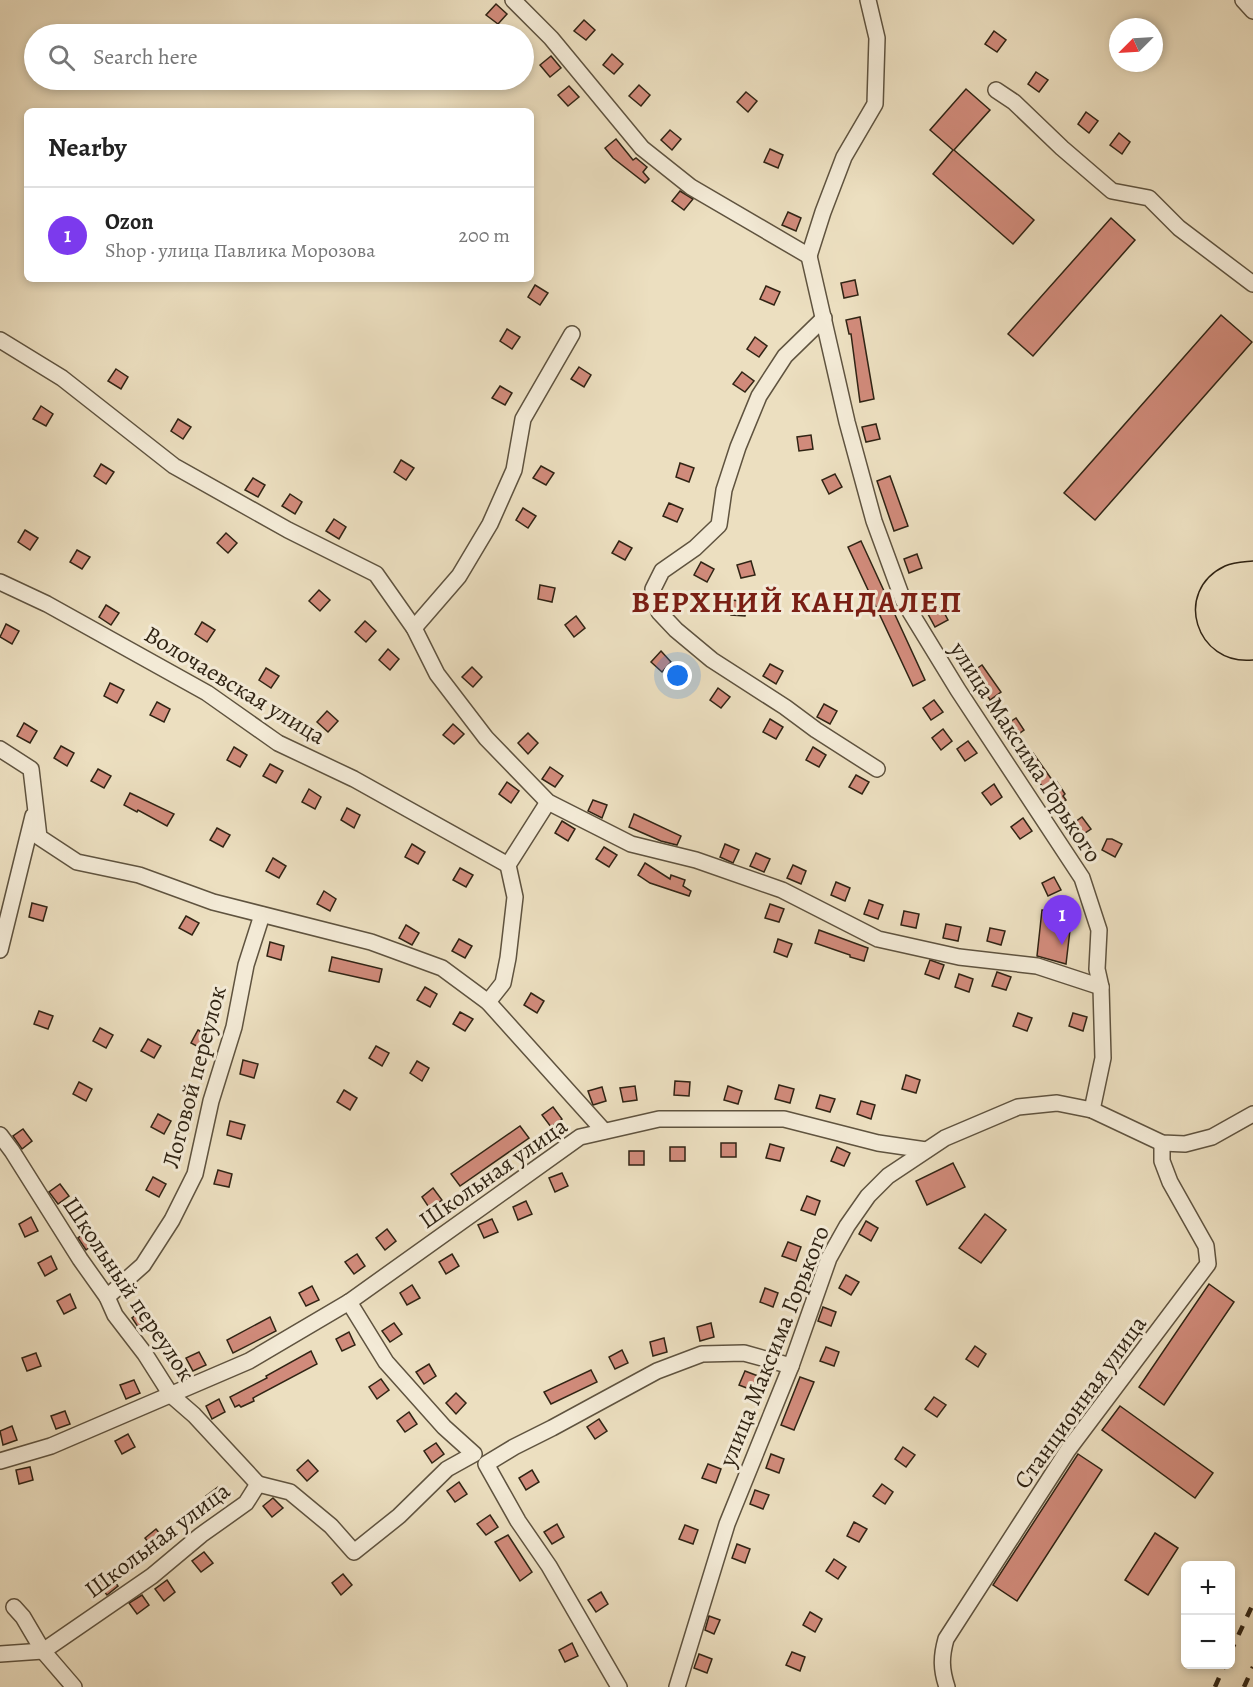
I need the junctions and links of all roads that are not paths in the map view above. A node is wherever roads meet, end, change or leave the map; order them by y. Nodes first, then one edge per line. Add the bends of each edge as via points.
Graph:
1 (513, 0) edge
2 (868, 0) edge
3 (1243, 0) edge
4 (1253, 11) edge
5 (996, 90) dead end
6 (809, 256) junction
7 (1253, 284) edge
8 (824, 318) junction
9 (572, 334) dead end
10 (0, 340) edge
11 (0, 582) edge
12 (414, 628) junction
13 (0, 748) edge
14 (877, 769) dead end
15 (548, 802) junction
16 (36, 805) junction
17 (508, 865) junction
18 (262, 915) junction
19 (0, 950) edge
20 (1101, 987) junction
21 (488, 1002) junction
22 (1092, 1110) junction
23 (1253, 1114) edge
24 (604, 1131) junction
25 (0, 1135) edge
26 (1162, 1143) junction
27 (926, 1150) junction
28 (107, 1297) junction
29 (349, 1302) junction
30 (791, 1366) junction
31 (171, 1395) junction
32 (474, 1454) junction
33 (0, 1461) edge
34 (486, 1464) junction
35 (258, 1484) junction
36 (14, 1607) dead end
37 (43, 1651) junction
38 (0, 1654) edge
39 (74, 1687) edge
40 (619, 1687) edge
41 (677, 1687) edge
42 (947, 1687) edge

1 - 6 street via 551,38 642,148 691,187
2 - 6 street via 877,38 875,104 844,157
3 - 4 street
5 - 7 street via 1112,191 1149,198 1179,228
6 - 8 street, улица Максима Горького
8 - 14 street via 784,356 759,396 723,490 719,525 662,572 653,589 659,612 712,660
8 - 20 street, улица Максима Горького via 874,521 903,600 1082,878 1099,930 1096,969
9 - 12 street via 523,419 514,470 490,524 459,576
10 - 12 street via 62,378 174,466 376,574
11 - 17 street, Волочаевская улица via 207,693 279,743 354,779
12 - 15 street via 437,674 472,720
13 - 16 street via 31,770
15 - 17 street
15 - 20 street via 631,844 696,860 782,890 878,939 959,957 1037,966
16 - 18 street via 39,837 77,862 139,875
16 - 19 street
17 - 21 street via 515,897 508,958 503,983
18 - 21 street via 371,942 442,968
18 - 28 street, Логовой переулок via 195,1173 172,1220 143,1264
20 - 22 street, улица Максима Горького via 1103,1058
21 - 24 street
22 - 26 street, улица Максима Горького
22 - 27 street, улица Максима Горького via 1057,1103 1018,1107
23 - 26 street, улица Максима Горького via 1212,1137 1185,1144
24 - 27 street, Школьная улица via 660,1119 784,1119 878,1143
24 - 29 street, Школьная улица via 580,1137
25 - 28 street, Школьный переулок
26 - 42 street, Станционная улица via 1162,1161 1206,1246 1208,1264 1068,1450 946,1639 941,1671
27 - 30 street, улица Максима Горького via 888,1176 847,1226 829,1258
28 - 31 street, Школьный переулок via 115,1315
29 - 31 street, Школьная улица via 249,1361
29 - 32 street via 386,1362 444,1427
30 - 34 street via 744,1353 702,1354 657,1371
30 - 41 street, улица Максима Горького via 727,1524
31 - 33 street, Школьная улица via 51,1446
31 - 35 street, Школьный переулок
32 - 34 street
32 - 35 street, Школьная улица via 447,1469 399,1516 354,1552 331,1526 290,1492
34 - 40 street
35 - 37 street, Школьная улица via 246,1503 152,1576
36 - 37 street
37 - 38 street
37 - 39 street

